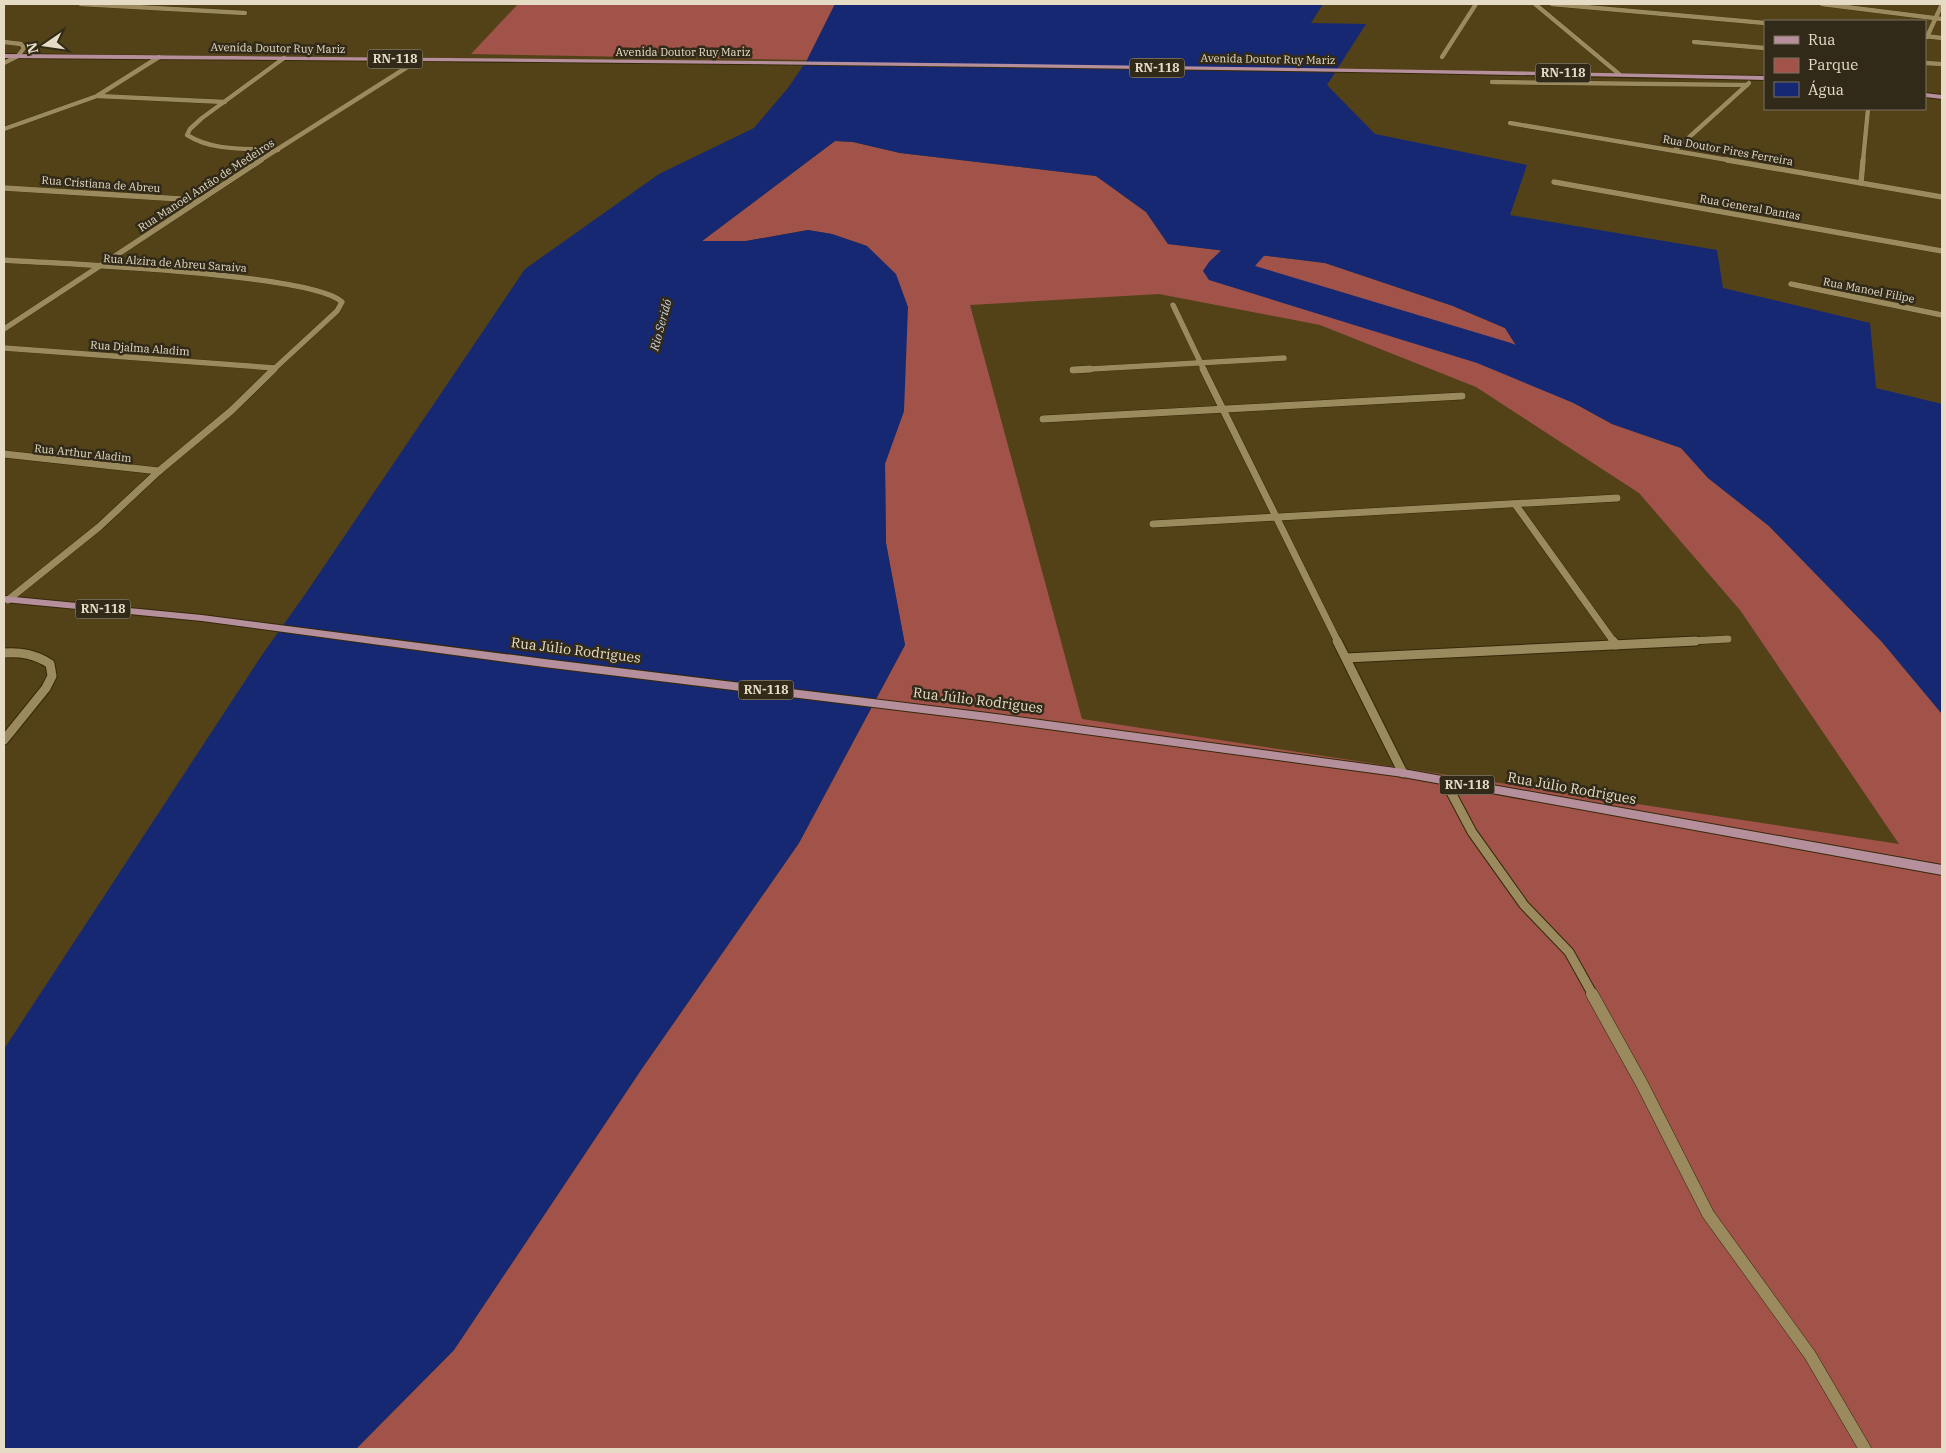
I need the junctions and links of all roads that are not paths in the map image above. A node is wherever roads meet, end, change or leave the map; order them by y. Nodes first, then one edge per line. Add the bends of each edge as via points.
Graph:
1 (82, 4) edge
2 (1476, 4) edge
3 (1535, 4) edge
4 (1552, 4) edge
5 (1822, 4) edge
6 (1942, 4) edge
7 (245, 13) dead end
8 (1935, 18) junction
9 (1942, 19) edge
10 (1764, 23) edge
11 (1926, 36) edge
12 (1942, 38) edge
13 (4, 42) edge
14 (1694, 42) dead end
15 (1764, 48) edge
16 (4, 56) edge
17 (18, 56) junction
18 (159, 57) junction
19 (284, 58) junction
20 (1442, 58) dead end
21 (420, 59) junction
22 (4, 63) edge
23 (1926, 63) edge
24 (1942, 64) edge
25 (1618, 74) junction
26 (1755, 77) junction
27 (1764, 78) edge
28 (1492, 82) dead end
29 (1747, 86) junction
30 (1926, 95) edge
31 (97, 96) junction
32 (1942, 97) edge
33 (225, 102) junction
34 (1868, 110) edge
35 (1510, 123) dead end
36 (4, 129) edge
37 (278, 150) junction
38 (1675, 150) junction
39 (1554, 182) dead end
40 (1861, 183) junction
41 (4, 188) edge
42 (1942, 197) edge
43 (198, 200) junction
44 (1942, 251) edge
45 (4, 260) edge
46 (97, 268) junction
47 (1792, 284) dead end
48 (1174, 305) dead end
49 (1942, 315) edge
50 (4, 329) edge
51 (4, 348) edge
52 (1284, 358) dead end
53 (1200, 363) junction
54 (275, 368) junction
55 (1073, 370) dead end
56 (1462, 396) dead end
57 (1223, 409) junction
58 (1043, 419) dead end
59 (4, 454) edge
60 (159, 471) junction
61 (1618, 498) dead end
62 (1516, 504) junction
63 (1276, 518) junction
64 (1153, 524) dead end
65 (6, 599) edge
66 (1728, 639) dead end
67 (1616, 645) junction
68 (4, 653) edge
69 (1346, 658) junction
70 (4, 740) edge
71 (1403, 773) junction
72 (1445, 781) junction
73 (1942, 870) edge
74 (1865, 1449) edge

1 - 7 street
2 - 20 street
3 - 25 street
4 - 10 street
5 - 8 street
6 - 8 street
8 - 9 street
8 - 11 street
11 - 12 street
13 - 17 street via 21,44 24,48
14 - 15 street
16 - 17 main road, Avenida Doutor Ruy Mariz / RN-118
17 - 18 main road, Avenida Doutor Ruy Mariz / RN-118
17 - 22 street
18 - 19 main road, Avenida Doutor Ruy Mariz / RN-118
18 - 31 street
19 - 21 main road, Avenida Doutor Ruy Mariz / RN-118
19 - 33 street
21 - 25 main road, Avenida Doutor Ruy Mariz / RN-118
21 - 37 street, Rua Manoel Antão de Medeiros
23 - 24 street
25 - 26 main road, RN-118
26 - 27 main road, RN-118
26 - 29 street
28 - 29 street
29 - 38 street
30 - 32 main road
31 - 33 street
31 - 36 street
33 - 37 street via 190,128 187,135 208,144
34 - 40 street
35 - 38 street, Rua Doutor Pires Ferreira
37 - 43 street, Rua Manoel Antão de Medeiros
38 - 40 street, Rua Doutor Pires Ferreira
39 - 44 street, Rua General Dantas
40 - 42 street, Rua Doutor Pires Ferreira
41 - 43 street, Rua Cristiana de Abreu
43 - 46 street, Rua Manoel Antão de Medeiros
45 - 46 street, Rua Alzira de Abreu Saraiva
46 - 50 street, Rua Manoel Antão de Medeiros
46 - 54 street, Rua Alzira de Abreu Saraiva via 230,276 308,288 336,296 342,302 337,311
47 - 49 street, Rua Manoel Filipe
48 - 53 street
51 - 54 street, Rua Djalma Aladim
52 - 53 street
53 - 55 street
53 - 57 street
54 - 60 street via 231,411
56 - 57 street
57 - 58 street
57 - 63 street
59 - 60 street, Rua Arthur Aladim
60 - 65 street via 99,527
61 - 62 street
62 - 63 street
62 - 67 street
63 - 64 street
63 - 69 street
65 - 71 main road, Rua Júlio Rodrigues / RN-118 via 202,618
66 - 67 street
67 - 69 street
68 - 70 street via 38,655 50,664 52,676
69 - 71 street
71 - 72 main road, Rua Júlio Rodrigues / RN-118
72 - 73 main road, Rua Júlio Rodrigues / RN-118
72 - 74 street via 1472,832 1524,905 1569,952 1642,1084 1708,1214 1810,1355

